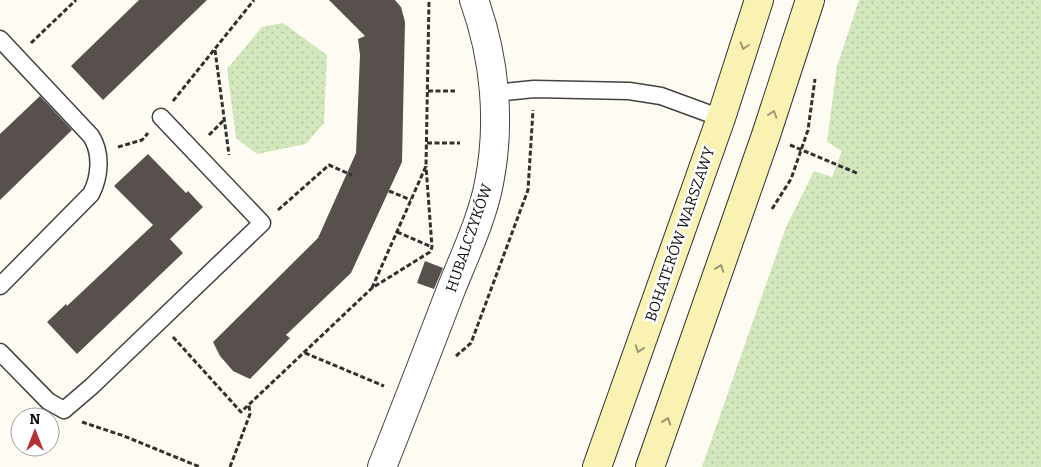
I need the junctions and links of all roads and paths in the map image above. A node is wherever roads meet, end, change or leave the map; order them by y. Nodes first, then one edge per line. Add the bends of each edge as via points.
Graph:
1 (76, 0) edge
2 (254, 0) edge
3 (430, 0) edge
4 (474, 0) edge
5 (759, 0) edge
6 (810, 0) edge
7 (0, 39) edge
8 (215, 49) junction
9 (16, 57) junction
10 (816, 70) dead end
11 (428, 91) junction
12 (455, 91) dead end
13 (495, 92) junction
14 (161, 117) junction
15 (721, 118) junction
16 (766, 136) junction
17 (426, 143) junction
18 (460, 143) dead end
19 (801, 150) junction
20 (98, 153) junction
21 (426, 166) junction
22 (859, 174) dead end
23 (352, 175) dead end
24 (222, 183) junction
25 (389, 191) dead end
26 (411, 200) junction
27 (770, 212) dead end
28 (262, 224) junction
29 (397, 232) junction
30 (432, 247) junction
31 (0, 286) edge
32 (372, 288) junction
33 (159, 322) junction
34 (0, 352) edge
35 (305, 353) junction
36 (410, 397) junction
37 (249, 405) junction
38 (64, 410) junction
39 (200, 467) edge
40 (230, 467) edge
41 (382, 467) edge
42 (597, 467) edge
43 (650, 467) edge

1 - 9 path
2 - 8 path
3 - 11 path
4 - 13 street, HUBALCZYKÓW via 482,22
5 -> 15 main road, BOHATERÓW WARSZAWY
16 -> 6 main road
7 - 9 lane
8 - 14 path
8 - 24 path via 231,175
9 - 20 lane via 91,136
10 - 19 path via 811,120
11 - 12 path
11 - 17 path
13 - 15 lane via 534,89 629,91 661,96
13 - 36 street, HUBALCZYKÓW via 489,184
14 - 20 path via 142,140
14 - 24 lane
15 -> 42 main road, BOHATERÓW WARSZAWY
16 - 19 path
43 -> 16 main road
17 - 18 path
17 - 21 path
19 - 22 path
19 - 27 path via 791,179
20 - 31 lane via 96,184 91,194
21 - 26 path
21 - 30 path
23 - 28 path via 329,165
24 - 28 lane
25 - 26 path
26 - 29 path
28 - 33 lane
29 - 30 path
29 - 32 path
30 - 32 path via 430,252
32 - 35 path
33 - 37 path via 241,412
33 - 38 lane
34 - 38 lane via 48,400
35 - 36 path
35 - 37 path
36 - 41 street, HUBALCZYKÓW
37 - 40 path via 250,414
38 - 39 path via 71,418

